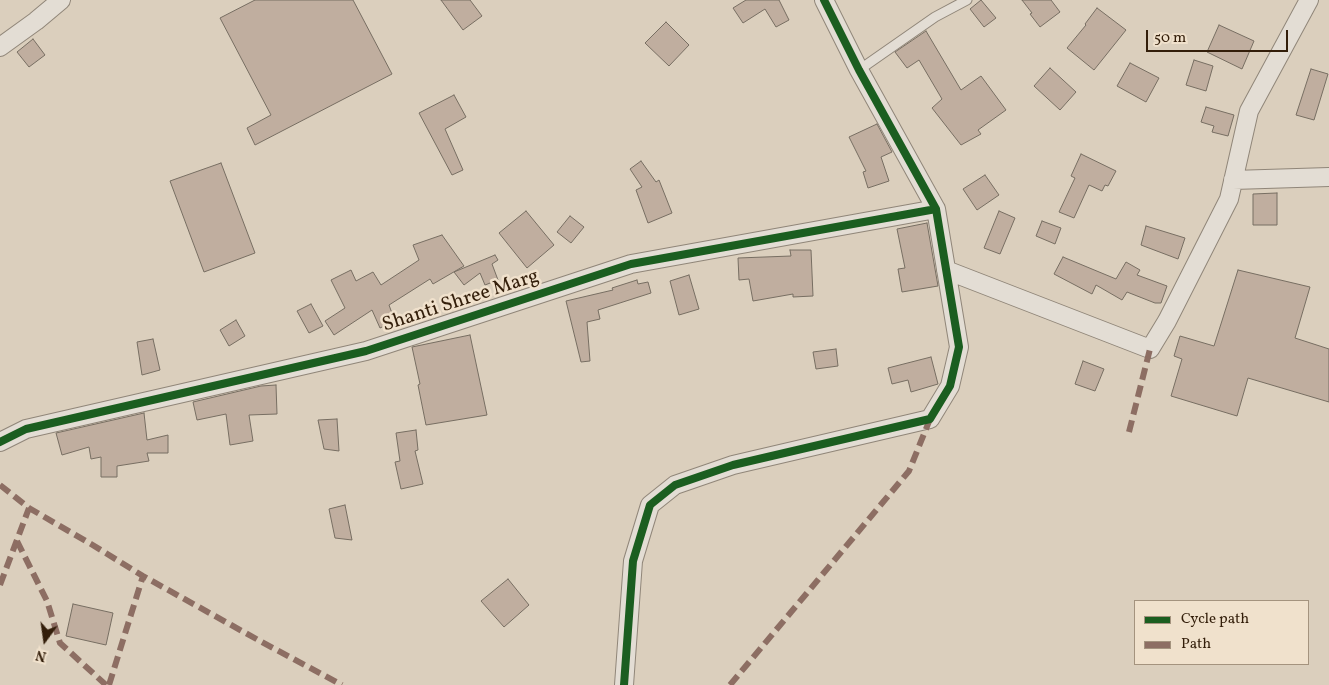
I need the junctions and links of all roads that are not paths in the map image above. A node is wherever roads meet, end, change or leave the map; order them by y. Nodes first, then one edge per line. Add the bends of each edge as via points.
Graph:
1 (61, 0) edge
2 (824, 0) edge
3 (967, 0) edge
4 (1309, 0) edge
5 (0, 47) edge
6 (860, 70) junction
7 (1329, 177) edge
8 (1233, 180) junction
9 (936, 209) junction
10 (946, 270) junction
11 (0, 442) edge
12 (624, 685) edge

1 - 5 street
2 - 6 street
3 - 6 lane via 935,17
4 - 8 street via 1249,111
6 - 9 street
7 - 8 street
8 - 10 street via 1229,199 1150,348
9 - 10 street
9 - 11 street, Shanti Shree Marg via 631,264 366,351 26,429
10 - 12 street via 959,347 950,386 930,419 733,465 675,485 650,505 633,561

